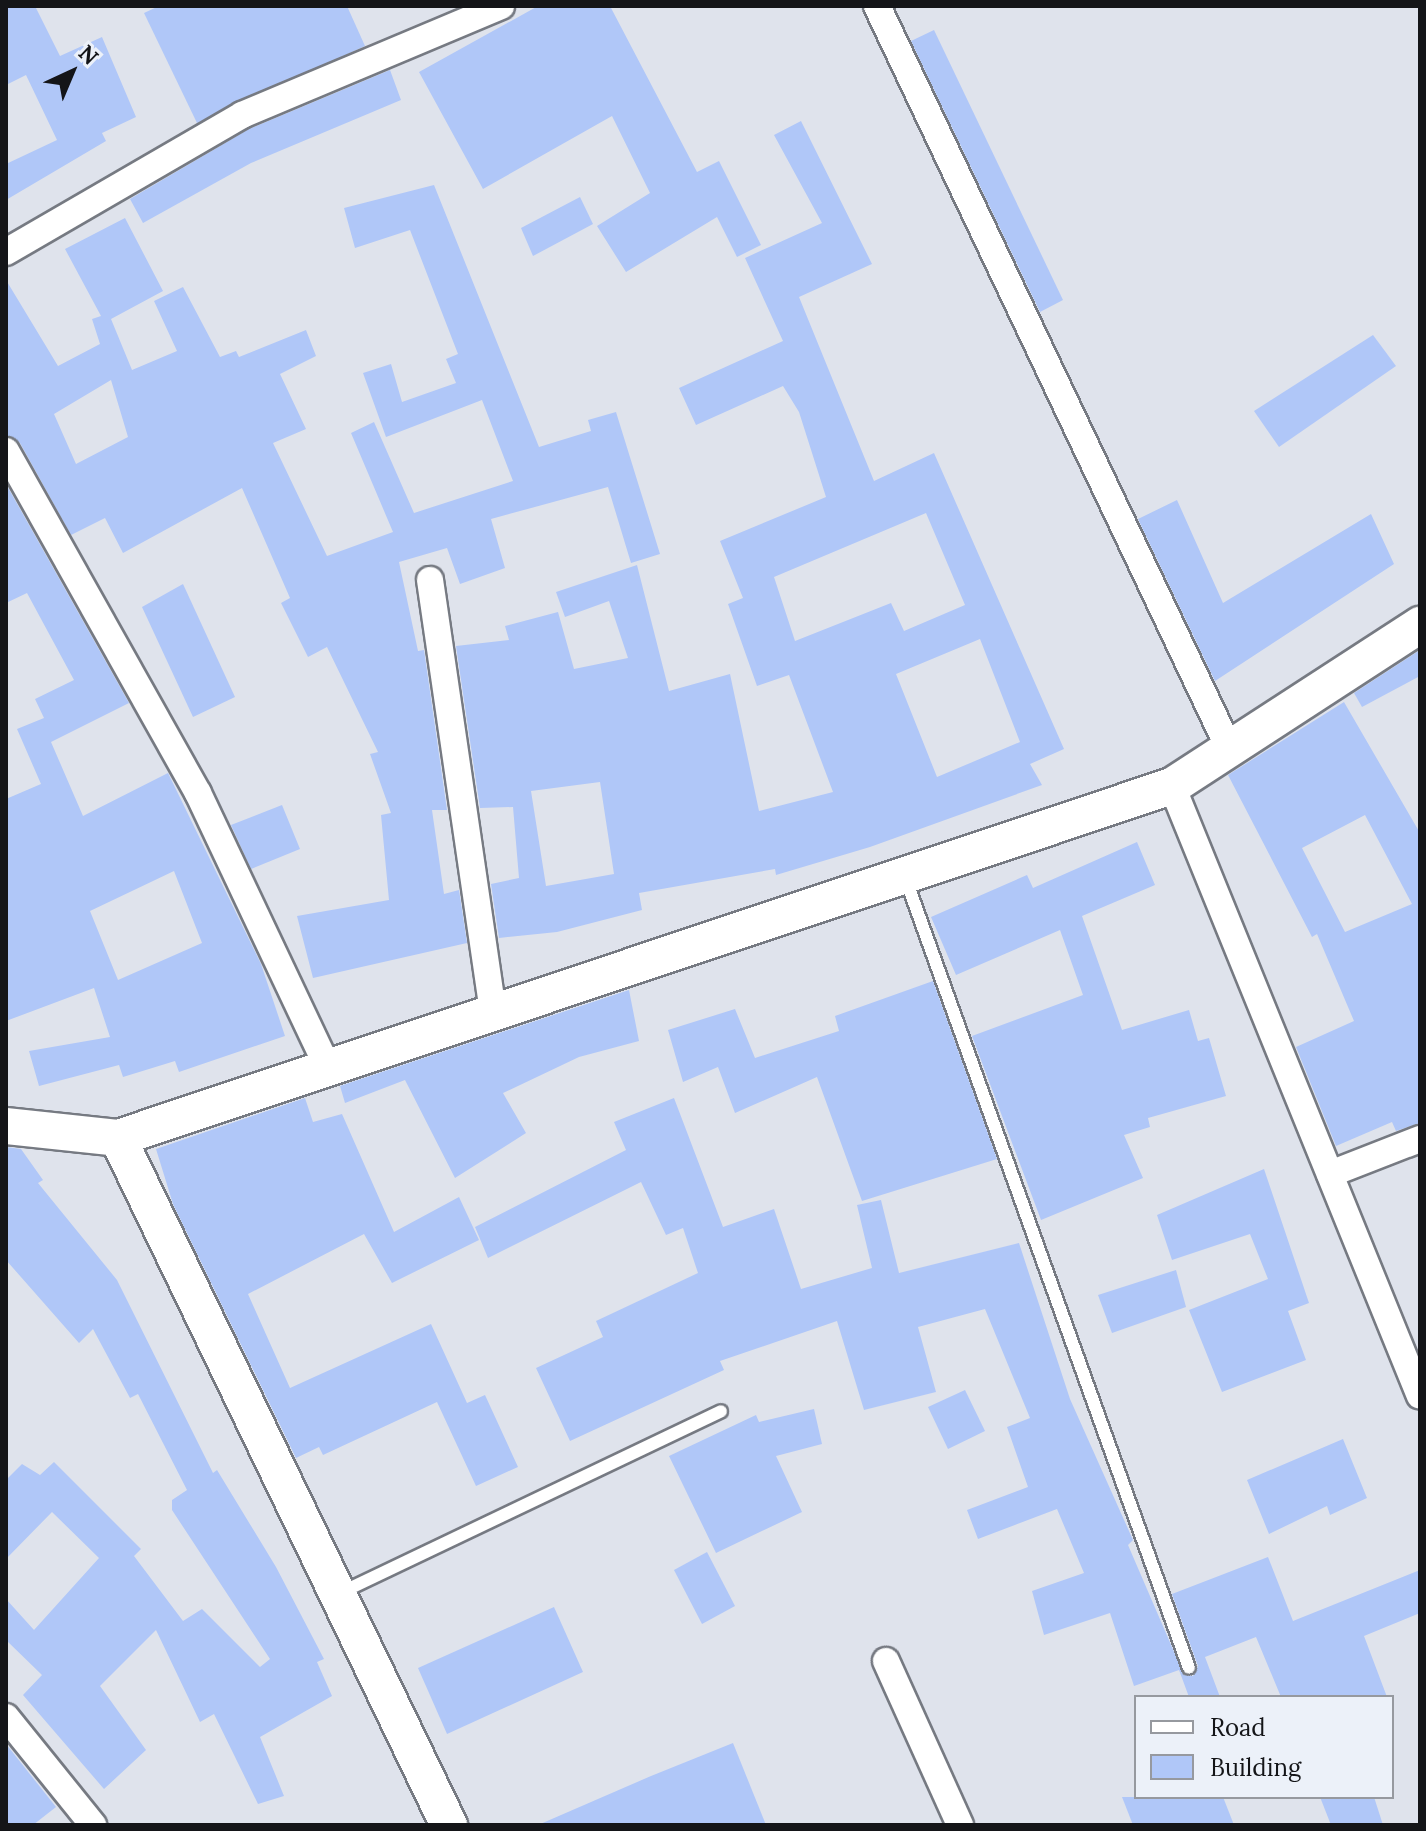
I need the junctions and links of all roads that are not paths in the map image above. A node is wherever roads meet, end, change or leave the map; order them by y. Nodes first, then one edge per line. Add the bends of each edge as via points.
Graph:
1 (501, 6) edge
2 (877, 6) edge
3 (6, 252) edge
4 (6, 451) edge
5 (430, 580) dead end
6 (1420, 625) edge
7 (1230, 750) junction
8 (1172, 786) junction
9 (904, 874) junction
10 (493, 1010) junction
11 (327, 1066) junction
12 (6, 1126) edge
13 (118, 1138) junction
14 (1420, 1139) edge
15 (1330, 1174) junction
16 (1420, 1396) edge
17 (721, 1411) dead end
18 (338, 1595) junction
19 (886, 1661) dead end
20 (1189, 1668) dead end
21 (6, 1717) edge
22 (93, 1825) edge
23 (449, 1825) edge
24 (960, 1825) edge

1 - 3 street via 242,115 122,179
2 - 7 street
4 - 11 street via 198,793
5 - 10 street
6 - 7 street
7 - 8 street
8 - 9 street
8 - 15 street
9 - 10 street
9 - 20 lane
10 - 11 street
11 - 13 street
12 - 13 street
13 - 18 street
14 - 15 street
15 - 16 street
17 - 18 lane
18 - 23 street
19 - 24 street
21 - 22 street

